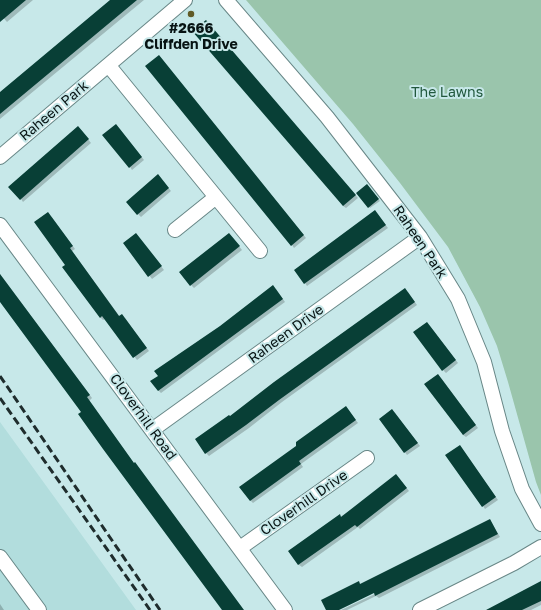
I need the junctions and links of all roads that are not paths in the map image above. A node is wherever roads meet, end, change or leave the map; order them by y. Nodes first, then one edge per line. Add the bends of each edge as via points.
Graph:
1 (185, 0) edge
2 (226, 0) edge
3 (109, 66) junction
4 (0, 157) edge
5 (216, 197) junction
6 (0, 225) edge
7 (175, 230) dead end
8 (420, 237) junction
9 (260, 251) dead end
10 (152, 430) junction
11 (367, 458) dead end
12 (541, 524) edge
13 (541, 547) edge
14 (240, 548) junction
15 (0, 557) edge
16 (39, 610) edge
17 (285, 610) edge
18 (420, 610) edge

1 - 3 street, Raheen Park
2 - 8 street, Raheen Park via 327,117
3 - 4 street, Raheen Park
3 - 5 street
5 - 7 street
5 - 9 street
6 - 10 street, Cloverhill Road
8 - 10 street, Raheen Drive
8 - 12 street, Raheen Park via 458,299 484,362 502,431 522,489
10 - 14 street, Cloverhill Road
11 - 14 street, Cloverhill Drive
13 - 18 street
14 - 17 street, Cloverhill Road
15 - 16 street

